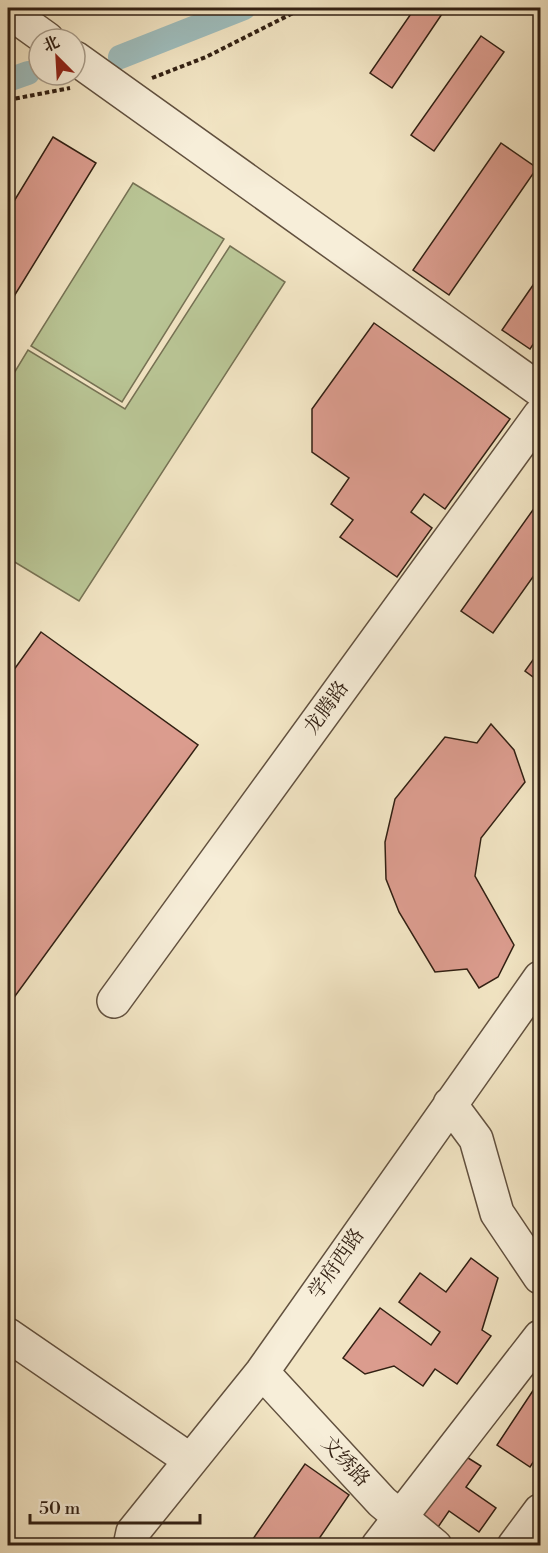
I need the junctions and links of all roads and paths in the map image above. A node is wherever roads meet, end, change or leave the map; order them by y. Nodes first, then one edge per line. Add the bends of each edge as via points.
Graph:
1 (303, 8) edge
2 (8, 11) edge
3 (30, 27) edge
4 (87, 78) edge
5 (40, 87) edge
6 (117, 88) junction
7 (8, 100) edge
8 (540, 390) edge
9 (540, 415) edge
10 (540, 978) edge
11 (114, 1001) dead end
12 (450, 1104) junction
13 (540, 1277) edge
14 (8, 1335) edge
15 (540, 1337) edge
16 (262, 1372) junction
17 (190, 1460) junction
18 (540, 1511) edge
19 (400, 1517) junction
20 (130, 1545) edge
21 (378, 1545) edge
22 (435, 1545) edge
23 (514, 1545) edge

1 - 6 path via 206,57
2 - 3 street
4 - 6 street
5 - 7 path
6 - 8 street
9 - 11 street, 龙腾路
10 - 12 street, 学府西路
12 - 13 street via 476,1139 497,1213
12 - 16 street, 学府西路
14 - 17 street
15 - 19 street
16 - 17 street, 学府西路
16 - 19 street, 文绣路
17 - 20 street, 学府西路 via 133,1532
18 - 23 street
19 - 21 street
19 - 22 street, 文绣路

